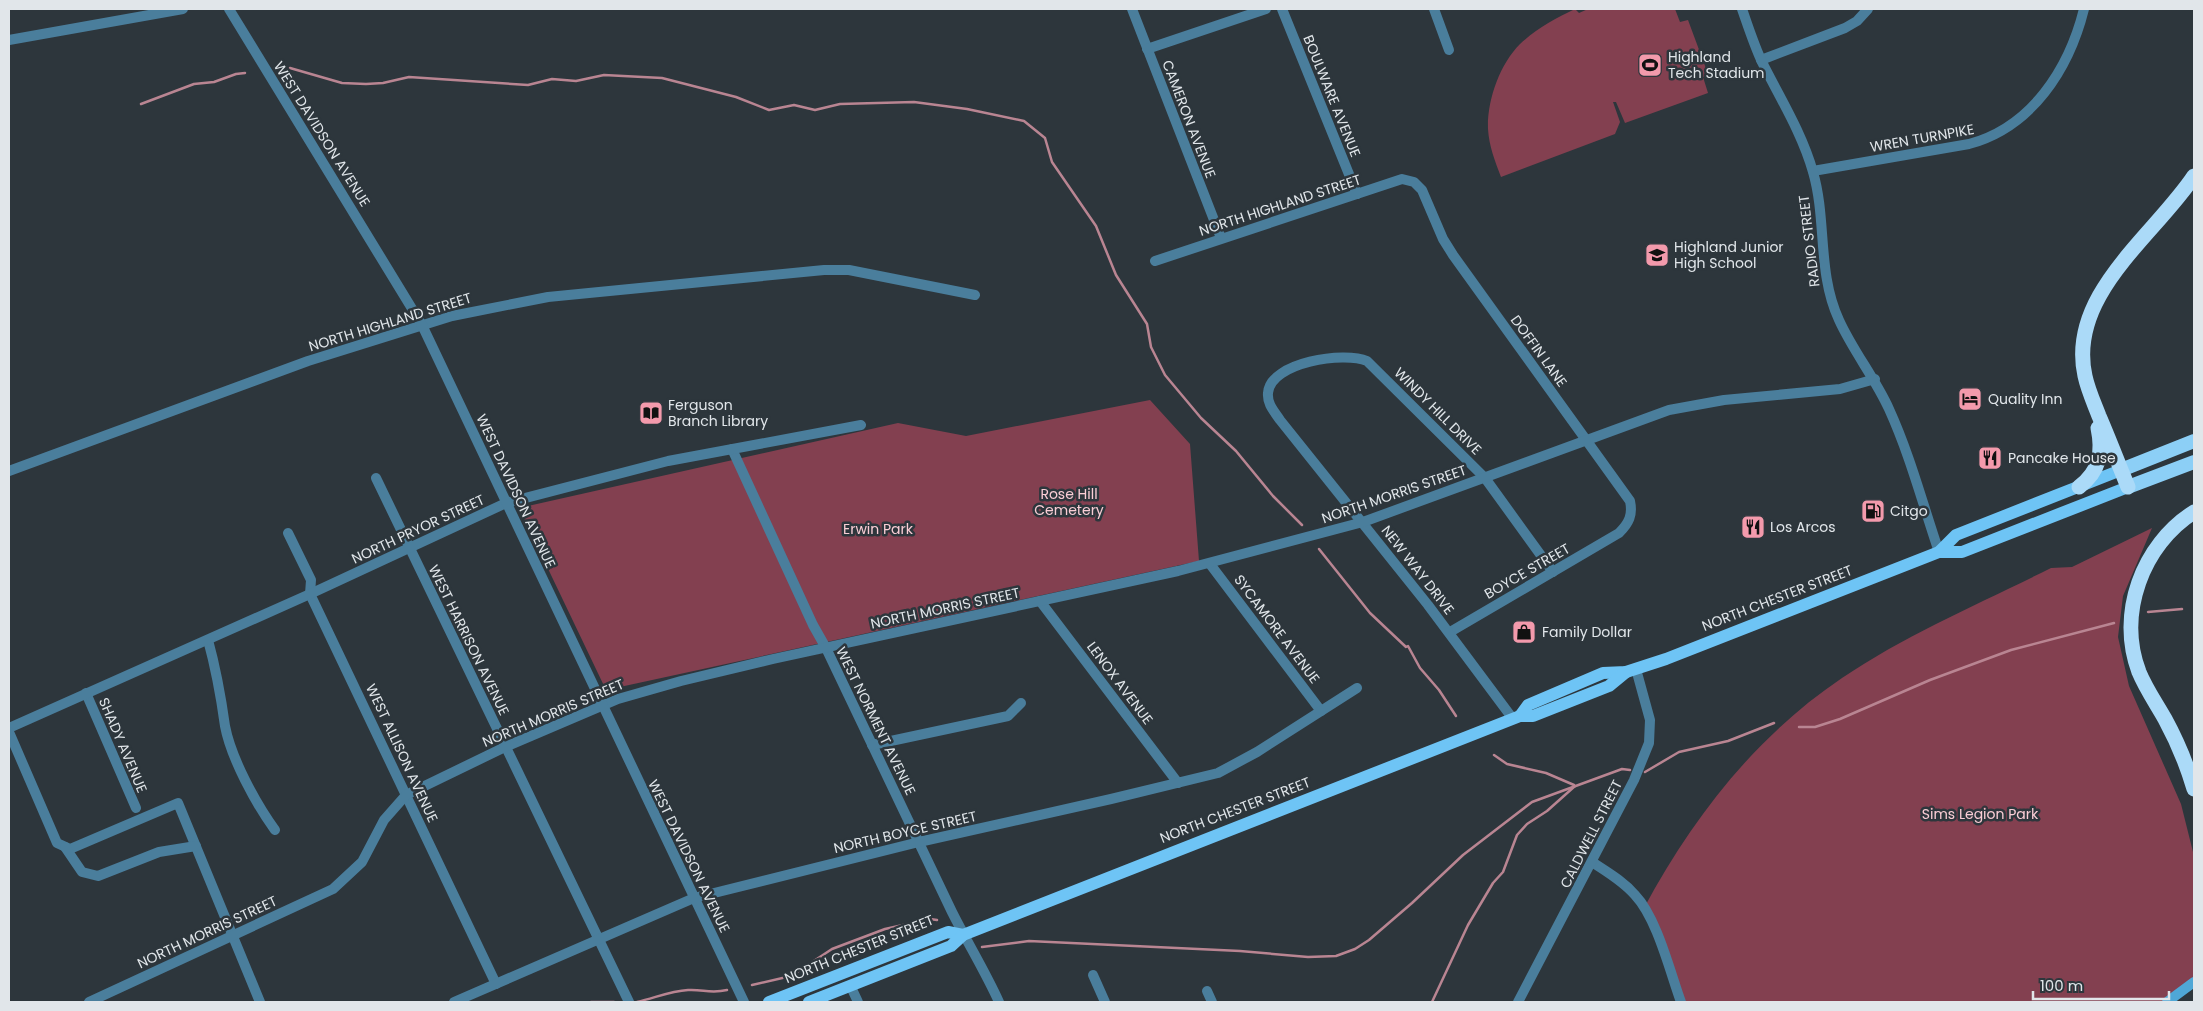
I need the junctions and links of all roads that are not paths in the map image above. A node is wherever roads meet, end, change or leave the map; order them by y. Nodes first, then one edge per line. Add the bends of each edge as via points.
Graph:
1 (183, 9) edge
2 (229, 9) edge
3 (1132, 9) edge
4 (1266, 9) edge
5 (1282, 9) edge
6 (1434, 9) edge
7 (1742, 9) edge
8 (1868, 9) edge
9 (2084, 9) edge
10 (9, 40) edge
11 (1147, 49) junction
12 (1449, 50) dead end
13 (1761, 60) junction
14 (1813, 170) junction
15 (2194, 176) edge
16 (1414, 182) joint
17 (1358, 194) junction
18 (1221, 238) junction
19 (1155, 261) dead end
20 (974, 295) dead end
21 (422, 324) junction
22 (1875, 379) junction
23 (1268, 391) joint
24 (2092, 397) junction
25 (861, 424) dead end
26 (1586, 439) junction
27 (2194, 441) edge
28 (732, 449) junction
29 (2194, 462) edge
30 (2121, 470) junction
31 (9, 471) edge
32 (376, 478) dead end
33 (1485, 478) junction
34 (2080, 487) junction
35 (2128, 487) junction
36 (506, 503) junction
37 (2194, 512) edge
38 (1363, 522) junction
39 (288, 533) dead end
40 (1618, 533) joint
41 (409, 549) junction
42 (1939, 552) junction
43 (1210, 564) junction
44 (1553, 572) junction
45 (310, 594) junction
46 (1040, 601) junction
47 (1450, 632) junction
48 (208, 640) junction
49 (826, 648) junction
50 (1631, 670) junction
51 (1357, 688) dead end
52 (86, 693) junction
53 (1021, 703) dead end
54 (602, 705) junction
55 (1321, 711) junction
56 (1516, 718) junction
57 (9, 728) edge
58 (9, 732) edge
59 (872, 745) junction
60 (505, 747) junction
61 (1178, 783) junction
62 (2194, 789) edge
63 (406, 794) junction
64 (136, 808) dead end
65 (275, 830) dead end
66 (919, 842) junction
67 (61, 845) junction
68 (196, 846) junction
69 (1592, 862) junction
70 (694, 898) junction
71 (232, 935) junction
72 (963, 935) junction
73 (599, 941) junction
74 (1092, 975) dead end
75 (2194, 982) edge
76 (496, 984) junction
77 (851, 987) junction
78 (1207, 991) dead end
79 (89, 1002) edge
80 (260, 1002) edge
81 (454, 1002) edge
82 (629, 1002) edge
83 (744, 1002) edge
84 (768, 1002) edge
85 (809, 1002) edge
86 (858, 1002) edge
87 (999, 1002) edge
88 (1105, 1002) edge
89 (1212, 1002) edge
90 (1518, 1002) edge
91 (1681, 1002) edge
92 (2167, 1002) edge

1 - 10 street
2 - 21 street, WEST DAVIDSON AVENUE
3 - 11 street, CAMERON AVENUE
4 - 11 street
5 - 17 street, BOULWARE AVENUE
6 - 12 street
7 - 13 street, RADIO STREET
8 - 13 street via 1845,28
9 - 14 street, WREN TURNPIKE via 2072,49 2049,87 2031,109 2008,127 1969,144
11 - 18 street, CAMERON AVENUE
13 - 14 street, RADIO STREET via 1786,105
14 - 22 street, RADIO STREET via 1830,294 1839,321
15 - 24 highway via 2113,275 2093,306 2082,355
16 - 17 street, NORTH HIGHLAND STREET via 1402,179
16 - 26 street, DOFFIN LANE via 1422,190 1453,255
17 - 18 street, NORTH HIGHLAND STREET
18 - 19 street, NORTH HIGHLAND STREET
20 - 21 street, NORTH HIGHLAND STREET via 849,270 824,270 548,297
21 - 31 street, NORTH HIGHLAND STREET via 308,361
21 - 36 street, WEST DAVIDSON AVENUE
22 - 26 street, NORTH MORRIS STREET via 1840,388 1669,410
22 - 42 street, RADIO STREET via 1900,436
23 - 33 street, WINDY HILL DRIVE via 1273,381 1300,364 1329,357 1358,357 1380,372
23 - 38 street, NEW WAY DRIVE via 1269,404 1280,420
24 - 30 highway
24 - 34 highway via 2100,454 2093,474
25 - 28 street, NORTH PRYOR STREET
26 - 33 street, NORTH MORRIS STREET
26 - 40 street, DOFFIN LANE via 1630,501 1632,512 1628,524
27 - 30 highway, NORTH CHESTER STREET
28 - 36 street, NORTH PRYOR STREET via 668,461
28 - 49 street, WEST NORMENT AVENUE
29 - 35 highway, NORTH CHESTER STREET
30 - 34 main road, NORTH CHESTER STREET
30 - 35 highway
32 - 41 street, WEST HARRISON AVENUE
33 - 38 street, NORTH MORRIS STREET
33 - 44 street, WINDY HILL DRIVE
34 - 42 main road, NORTH CHESTER STREET via 1956,535
35 - 42 main road, NORTH CHESTER STREET via 1962,552
36 - 41 street, NORTH PRYOR STREET
36 - 54 street, WEST DAVIDSON AVENUE
37 - 62 highway via 2173,529 2149,559 2136,588 2131,623 2132,648 2139,673 2177,742
38 - 43 street, NORTH MORRIS STREET
38 - 47 street, NEW WAY DRIVE
39 - 45 street, WEST ALLISON AVENUE via 311,580
40 - 44 street, BOYCE STREET
41 - 45 street, NORTH PRYOR STREET
41 - 60 street, WEST HARRISON AVENUE
42 - 50 main road, NORTH CHESTER STREET
43 - 46 street, NORTH MORRIS STREET
43 - 55 street, SYCAMORE AVENUE
44 - 47 street, BOYCE STREET
45 - 48 street, NORTH PRYOR STREET
45 - 63 street, WEST ALLISON AVENUE
46 - 49 street, NORTH MORRIS STREET
46 - 61 street, LENOX AVENUE
47 - 56 street, NEW WAY DRIVE
48 - 52 street, NORTH PRYOR STREET
48 - 65 street via 220,681 229,741 240,768
49 - 54 street, NORTH MORRIS STREET via 681,681
49 - 59 street, WEST NORMENT AVENUE
50 - 56 main road, NORTH CHESTER STREET via 1609,686 1533,716
50 - 69 street, CALDWELL STREET via 1648,711 1649,743
51 - 55 street, NORTH BOYCE STREET
52 - 57 street, NORTH PRYOR STREET
52 - 64 street, SHADY AVENUE
53 - 59 street via 1008,716
54 - 60 street, NORTH MORRIS STREET
54 - 70 street, WEST DAVIDSON AVENUE
55 - 61 street, NORTH BOYCE STREET via 1232,767
56 - 72 main road, NORTH CHESTER STREET
58 - 67 street
59 - 66 street, WEST NORMENT AVENUE
60 - 63 street, NORTH MORRIS STREET
60 - 73 street, WEST HARRISON AVENUE
61 - 66 street, NORTH BOYCE STREET
63 - 71 street, NORTH MORRIS STREET via 384,820 362,862 344,881 296,907
63 - 76 street, WEST ALLISON AVENUE
66 - 70 street, NORTH BOYCE STREET
66 - 72 street, WEST NORMENT AVENUE
67 - 68 street via 82,872 98,876 159,852
67 - 68 street via 70,849 178,803
68 - 71 street
69 - 90 street, CALDWELL STREET
69 - 91 street via 1620,880 1650,917
70 - 73 street, NORTH BOYCE STREET
70 - 83 street, WEST DAVIDSON AVENUE
71 - 79 street, NORTH MORRIS STREET
71 - 80 street
72 - 77 main road, NORTH CHESTER STREET via 951,946
72 - 84 main road, NORTH CHESTER STREET via 948,932
72 - 87 street, WEST NORMENT AVENUE via 982,964
73 - 76 street, NORTH BOYCE STREET
73 - 82 street, WEST HARRISON AVENUE
74 - 88 street
75 - 92 main road
76 - 81 street, NORTH BOYCE STREET
77 - 85 main road, NORTH CHESTER STREET
77 - 86 street
78 - 89 street

